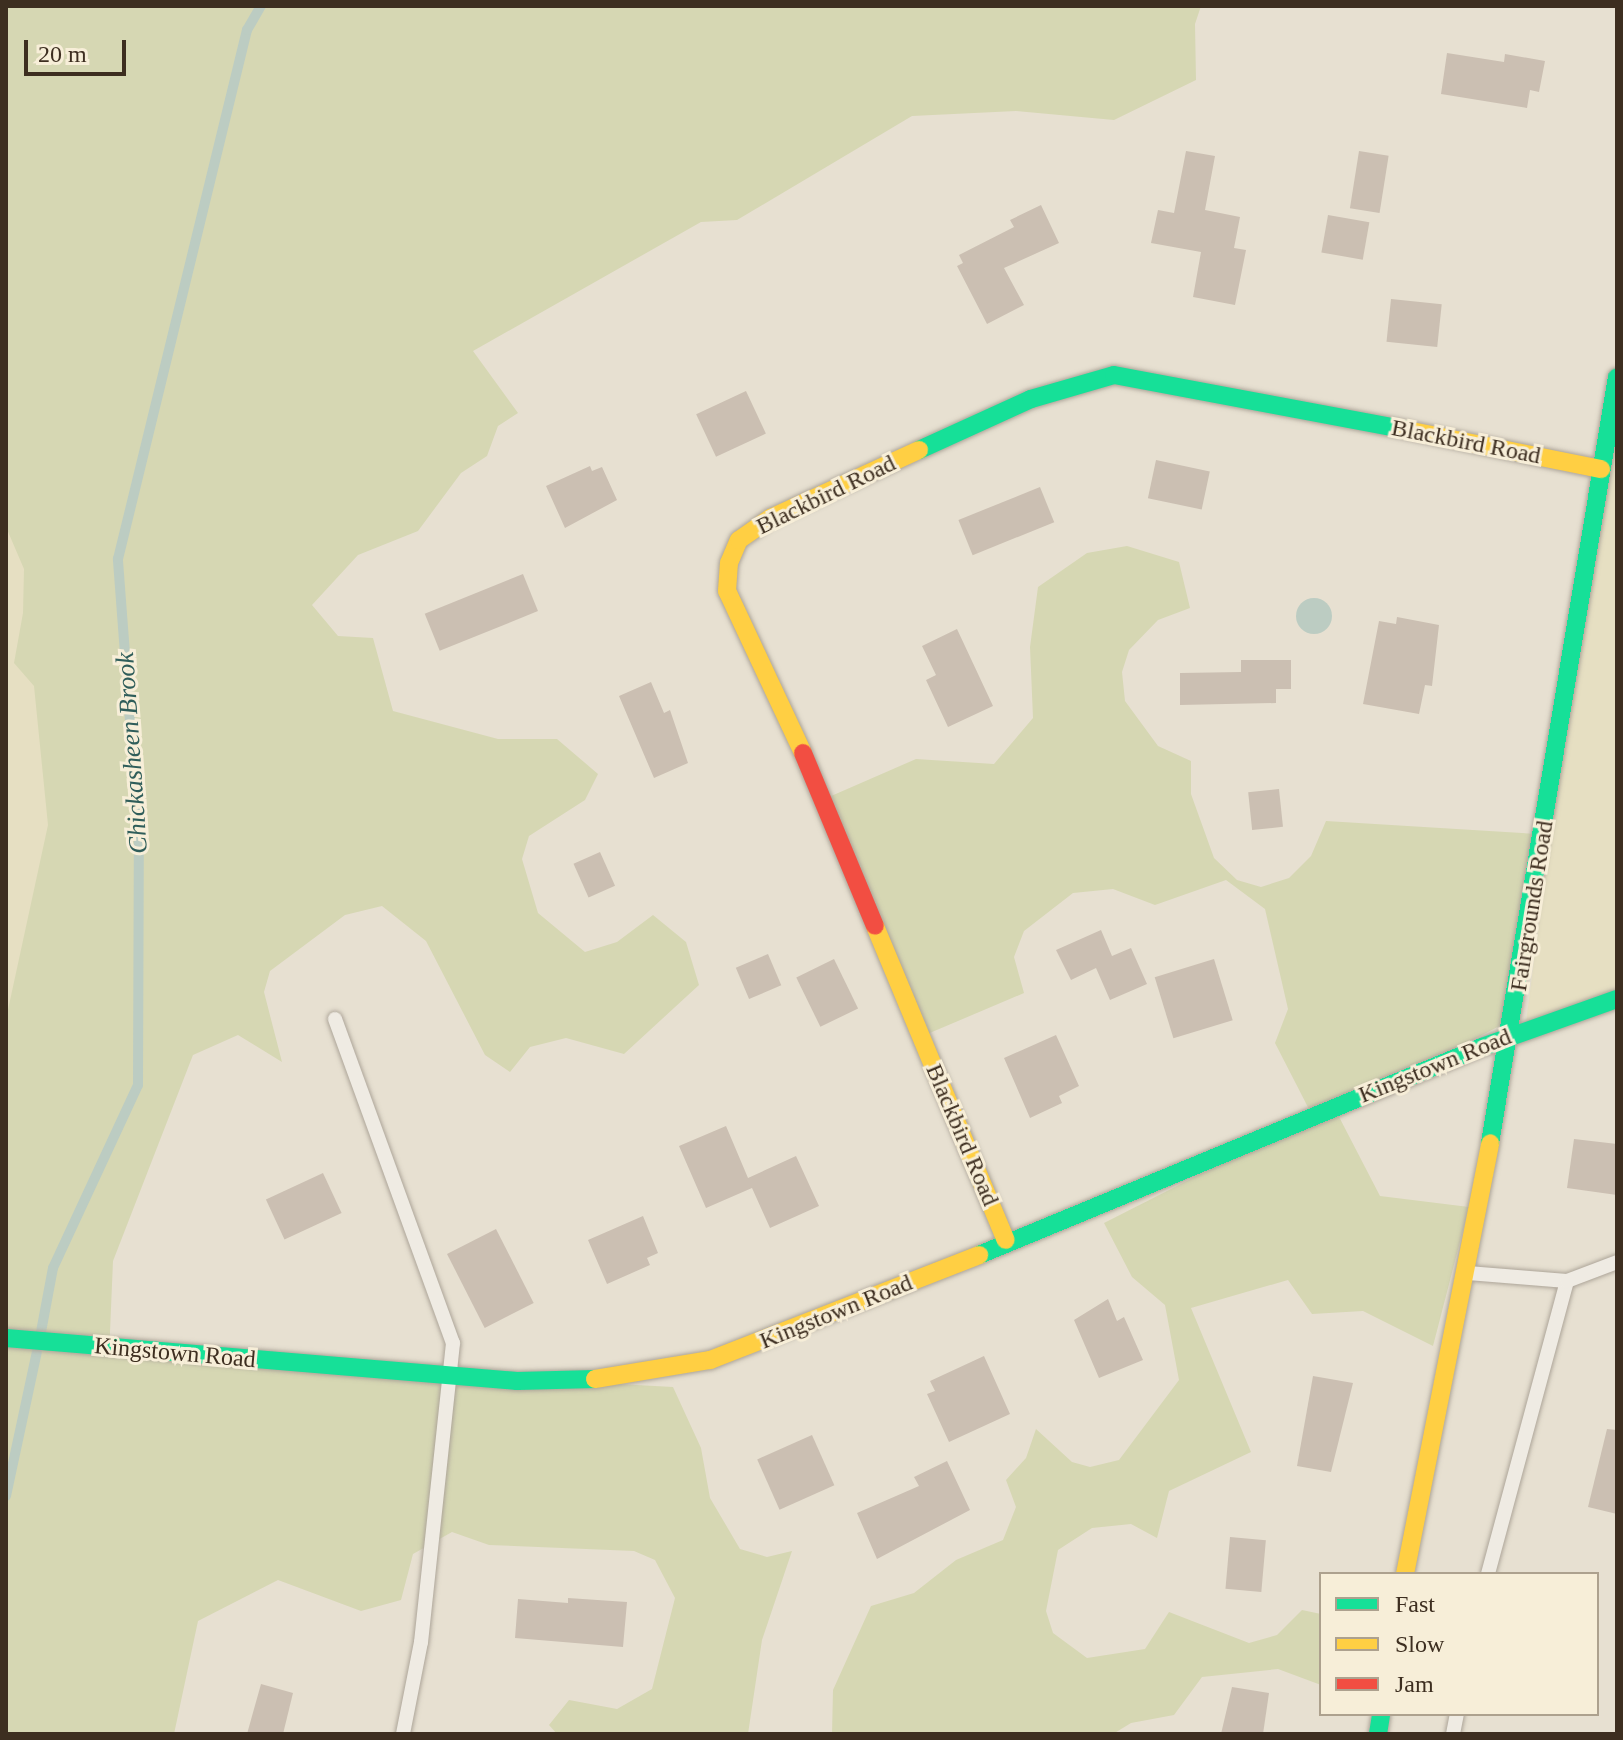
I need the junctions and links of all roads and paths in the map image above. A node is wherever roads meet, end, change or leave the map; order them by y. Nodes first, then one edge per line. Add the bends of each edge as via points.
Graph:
1 (1617, 377) edge
2 (1601, 469) junction
3 (1617, 999) edge
4 (335, 1019) dead end
5 (1511, 1035) junction
6 (1006, 1240) junction
7 (1617, 1262) edge
8 (1464, 1272) junction
9 (1567, 1281) junction
10 (15, 1339) edge
11 (450, 1377) junction
12 (1405, 1572) edge
13 (1489, 1572) edge
14 (403, 1734) edge

1 - 2 street, Fairgrounds Road
2 - 5 street, Fairgrounds Road
2 - 6 street, Blackbird Road via 1114,375 1031,399 771,518 739,540 729,563 727,591 788,718
3 - 5 street, Kingstown Road
4 - 11 lane via 453,1343
5 - 6 street, Kingstown Road
5 - 8 street, Fairgrounds Road
6 - 11 street, Kingstown Road via 858,1306 710,1360 590,1380
7 - 9 lane
8 - 9 lane
8 - 12 street, Fairgrounds Road
9 - 13 lane
10 - 11 street, Kingstown Road
11 - 14 lane via 421,1642

